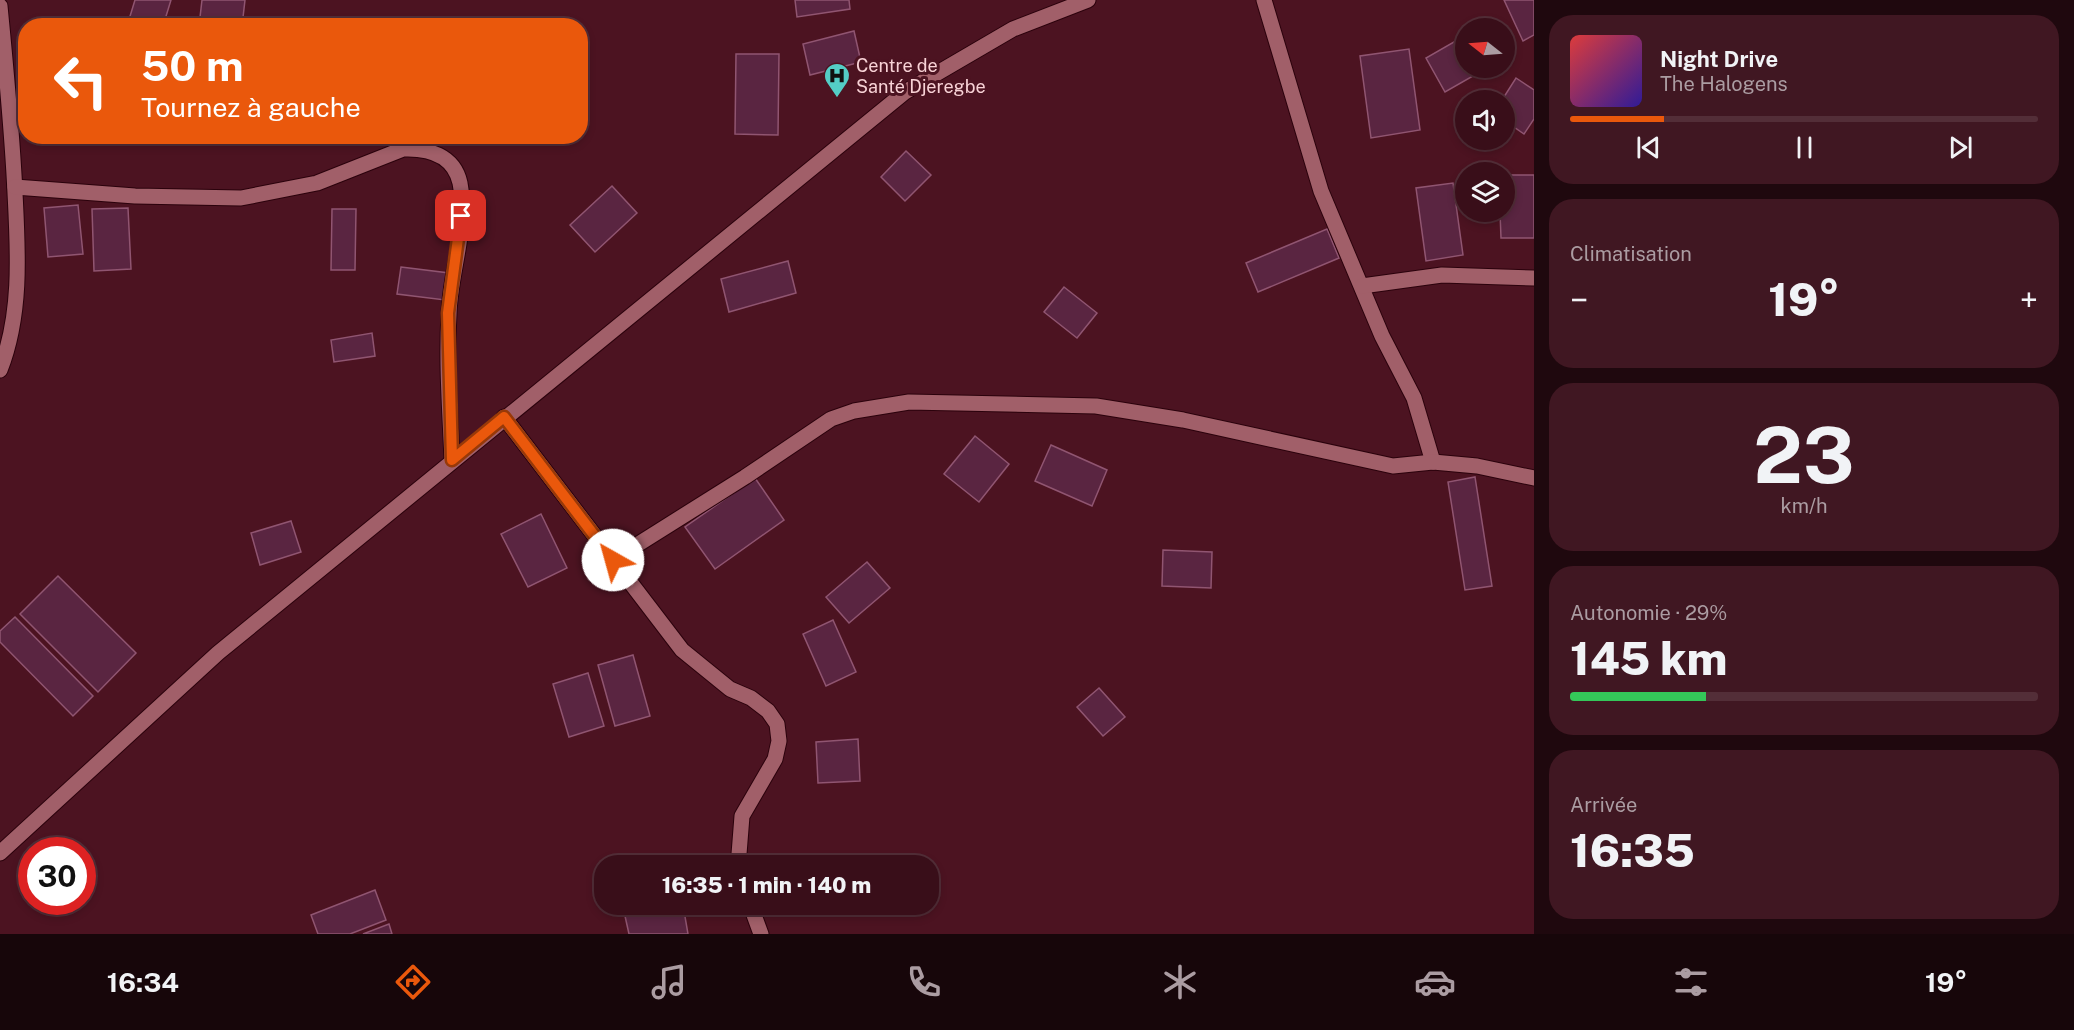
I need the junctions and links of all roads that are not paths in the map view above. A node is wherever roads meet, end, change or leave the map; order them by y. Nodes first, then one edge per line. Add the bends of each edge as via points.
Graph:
1 (1088, 0) edge
2 (1264, 0) edge
3 (0, 6) edge
4 (15, 187) junction
5 (1534, 278) edge
6 (1362, 286) junction
7 (0, 370) edge
8 (504, 417) junction
9 (452, 460) junction
10 (1433, 462) junction
11 (1534, 478) edge
12 (613, 560) junction
13 (0, 853) edge
14 (739, 855) edge
15 (754, 915) edge
16 (761, 934) edge

1 - 8 street via 1013,29 905,92
2 - 6 street via 1321,192
3 - 4 street
4 - 7 street via 16,303
4 - 9 street via 135,196 241,198 317,183 403,149 435,152 450,162 460,182 461,216 448,313
5 - 6 street via 1442,275
6 - 10 street via 1414,398
8 - 9 street
8 - 12 street
9 - 13 street via 218,653
10 - 11 street
10 - 12 street via 1393,466 1184,420 1096,406 909,402 831,419
12 - 14 street via 682,650 730,689 768,711 777,724 775,759 742,816
15 - 16 street

